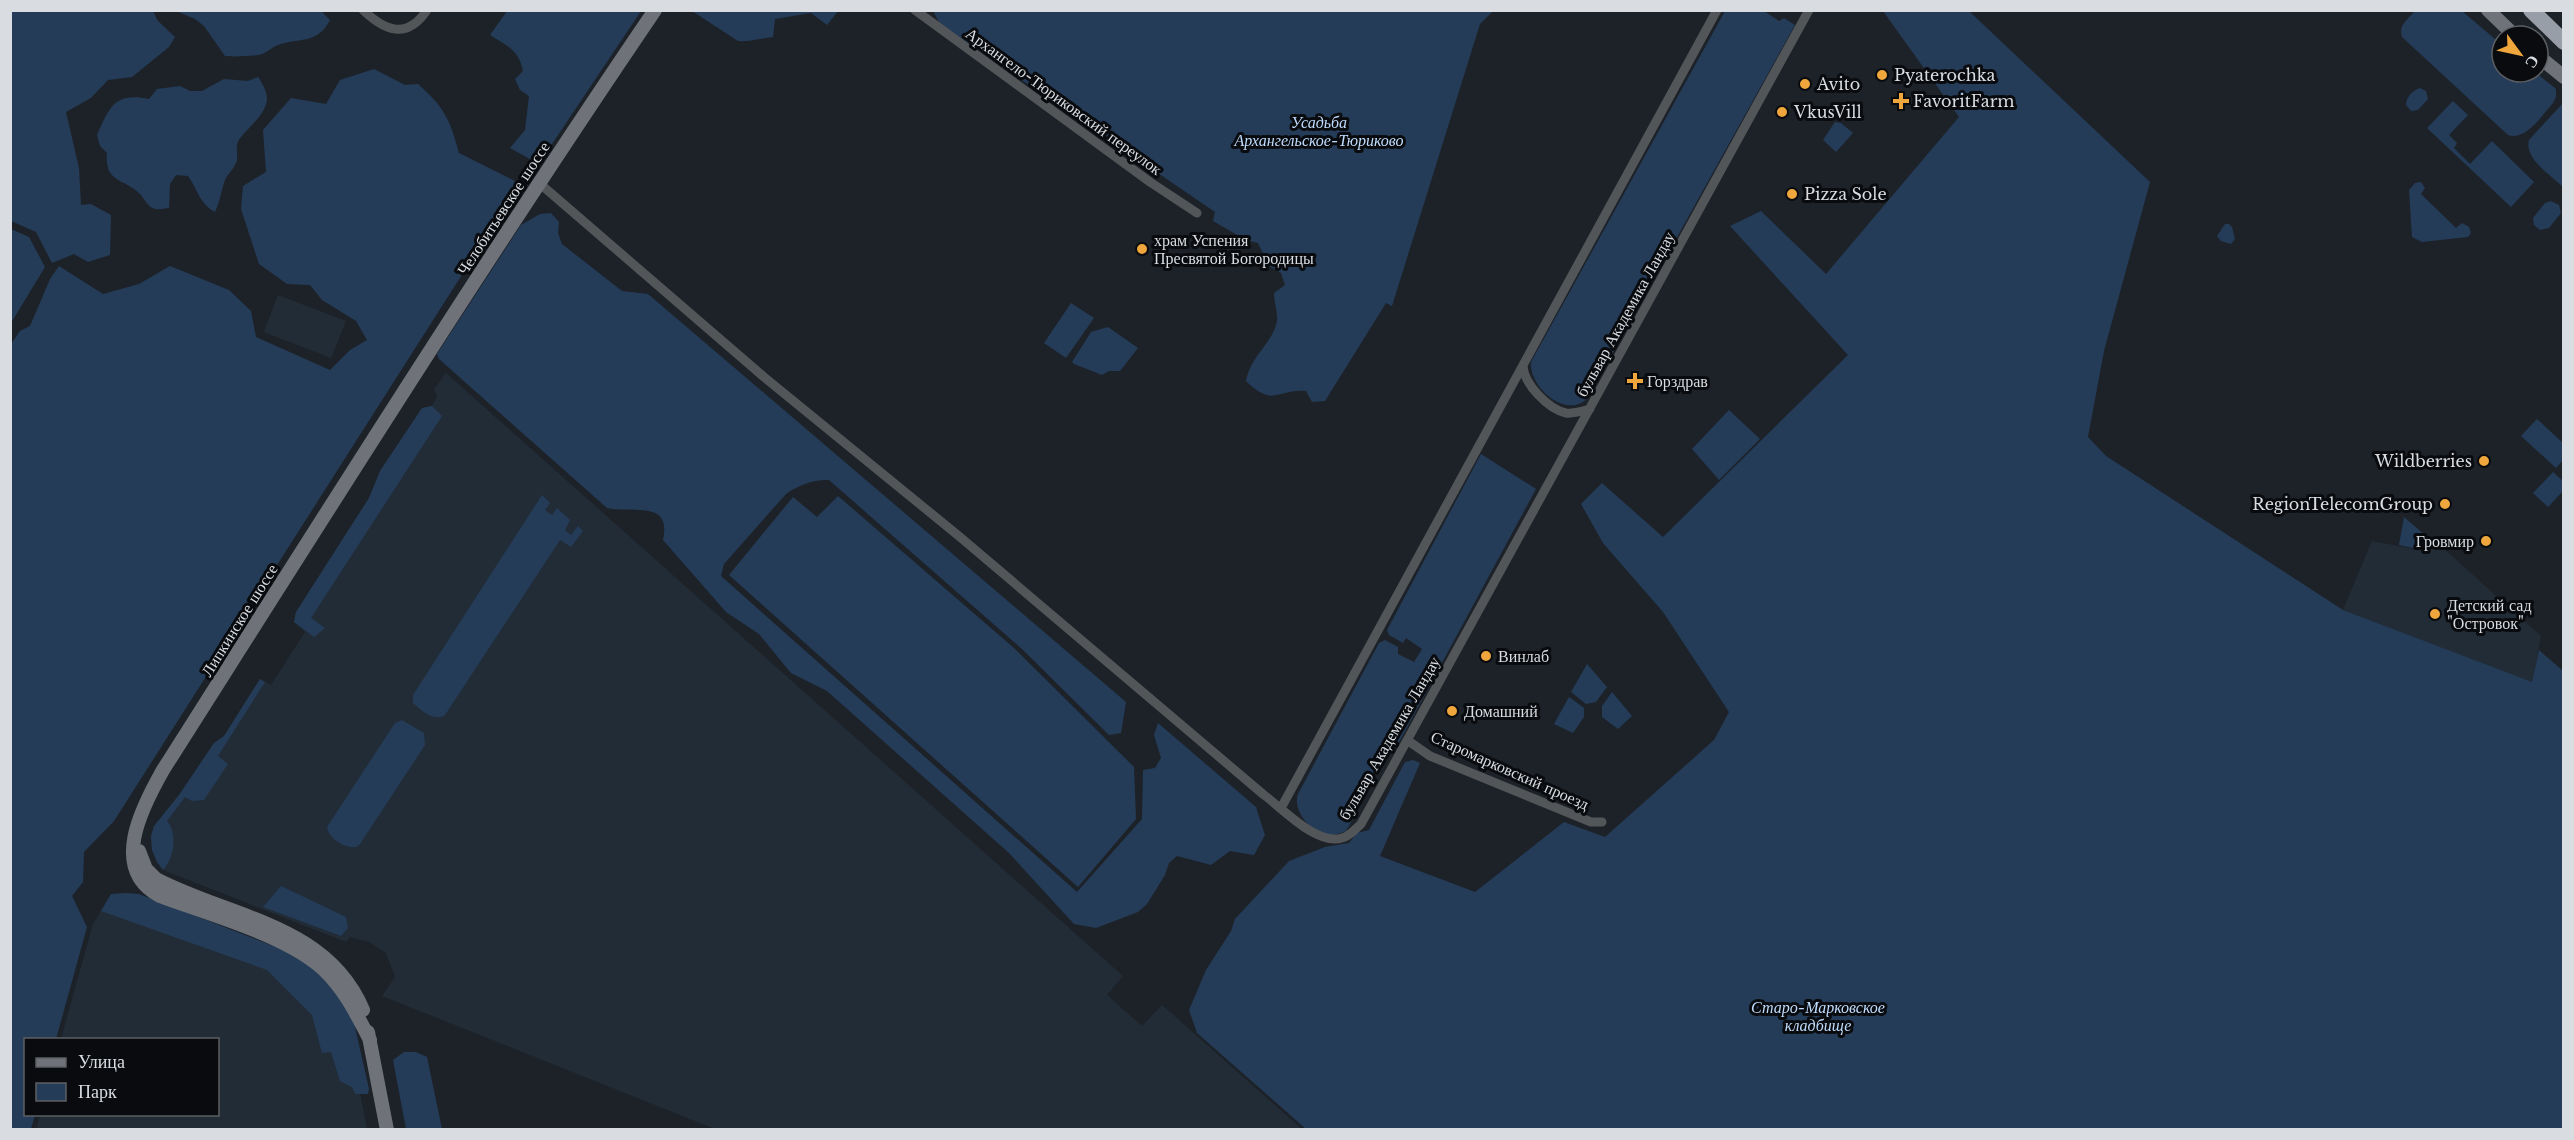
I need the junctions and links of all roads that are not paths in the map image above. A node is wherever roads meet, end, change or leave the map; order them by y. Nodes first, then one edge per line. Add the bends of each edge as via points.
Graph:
1 (363, 10) edge
2 (655, 10) edge
3 (915, 10) edge
4 (1717, 10) edge
5 (1809, 10) edge
6 (2488, 10) edge
7 (2531, 10) edge
8 (424, 14) edge
9 (2503, 24) edge
10 (2564, 42) edge
11 (2550, 66) edge
12 (2564, 77) edge
13 (538, 182) junction
14 (1197, 213) dead end
15 (1523, 366) junction
16 (1590, 409) junction
17 (382, 425) joint
18 (1407, 740) junction
19 (1281, 808) junction
20 (1602, 822) dead end
21 (135, 837) junction
22 (135, 867) junction
23 (172, 886) junction
24 (369, 1040) junction
25 (387, 1130) edge

1 - 8 street via 393,30 412,26
2 - 13 street, Челобитьевское шоссе
3 - 14 street, Архангело-Тюриковский переулок
4 - 15 street
5 - 16 street, бульвар Академика Ландау
6 - 9 street
7 - 10 highway
11 - 12 street
13 - 17 street, Челобитьевское шоссе
13 - 19 street, бульвар Академика Ландау
15 - 16 street via 1530,385 1553,407 1571,413
15 - 19 street
16 - 18 street, бульвар Академика Ландау
17 - 21 street, Липкинское шоссе via 163,770 138,818
18 - 19 street, бульвар Академика Ландау via 1361,824 1345,837 1330,840 1317,835
18 - 20 street, Старомарковский проезд via 1430,756 1591,822
21 - 22 street, Липкинское шоссе
21 - 23 street via 146,869
22 - 23 street via 155,882
22 - 24 street via 144,885 160,896 279,940 312,959 349,1000
23 - 24 street via 275,927 320,954 352,985 364,1012
24 - 25 street

